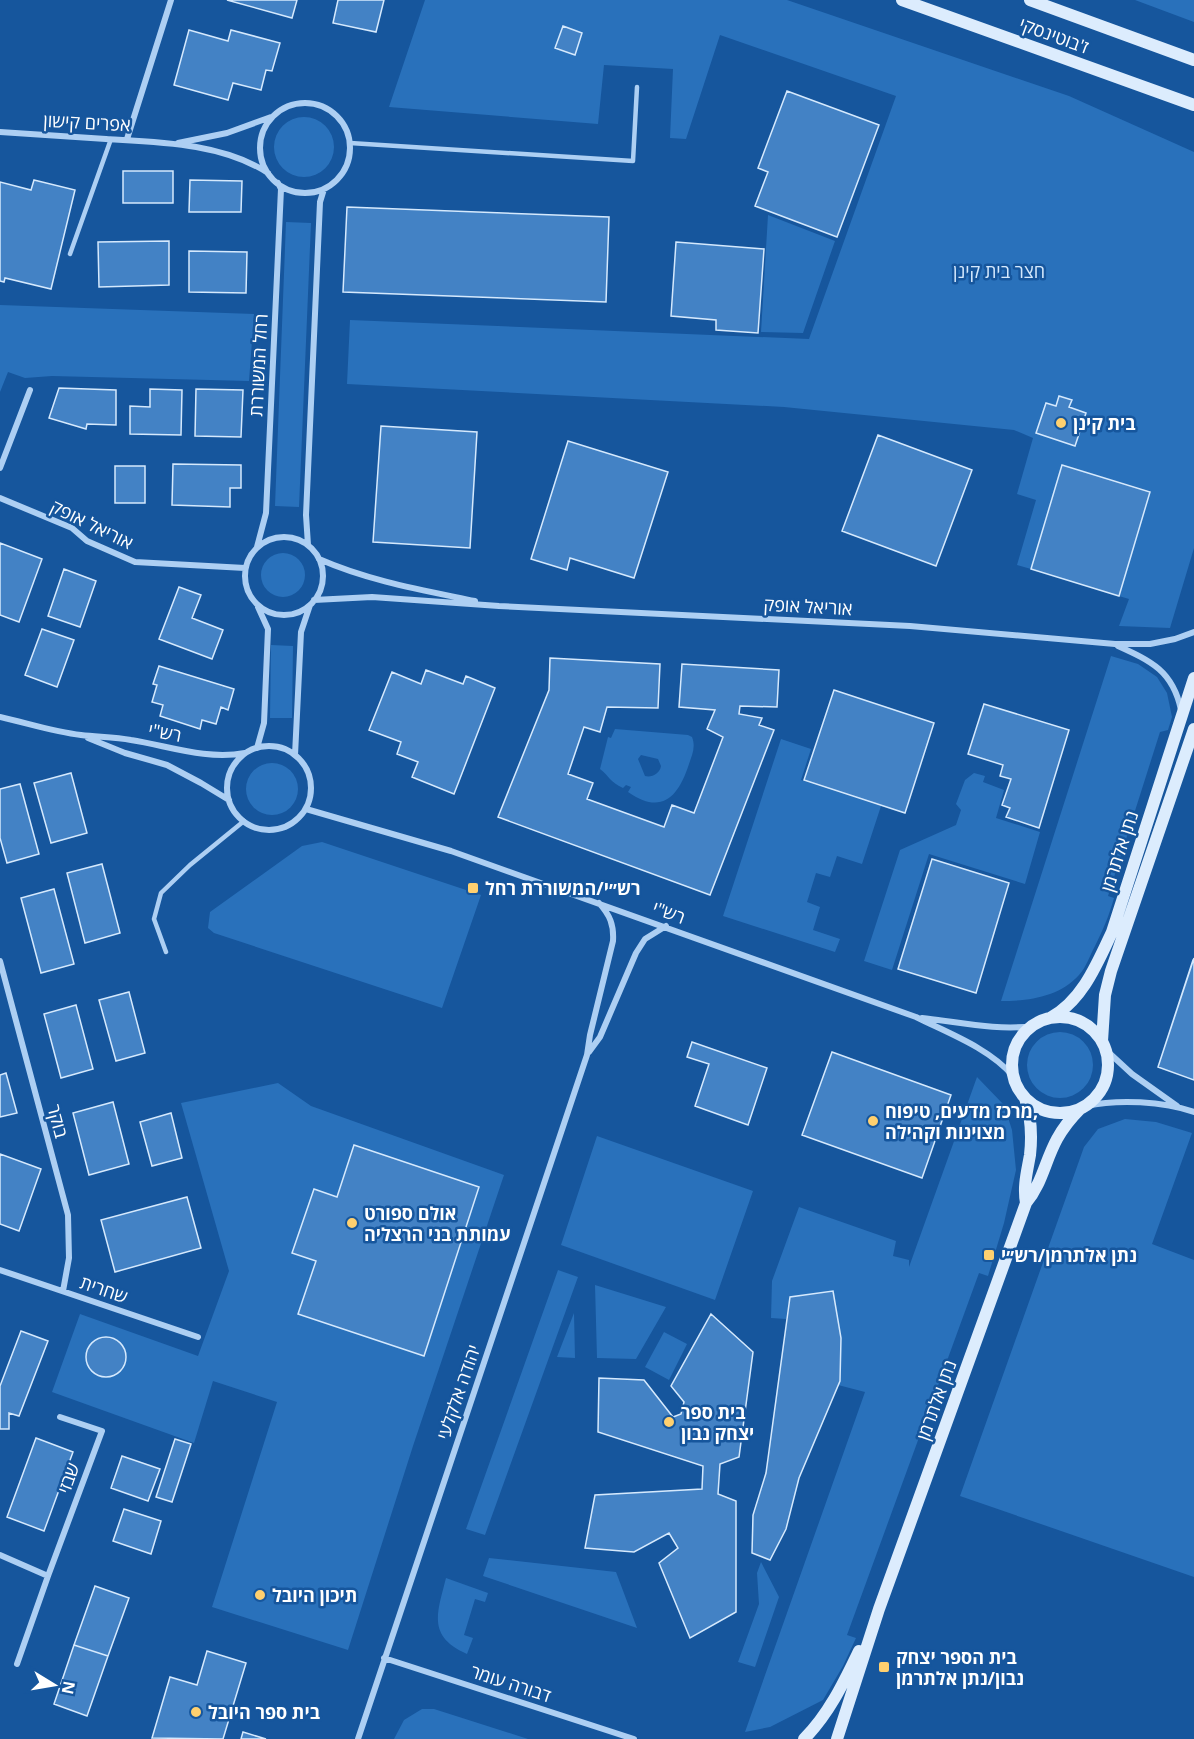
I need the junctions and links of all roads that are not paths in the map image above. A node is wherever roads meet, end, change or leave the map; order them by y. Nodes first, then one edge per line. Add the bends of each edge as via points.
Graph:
1 (171, 0) edge
2 (902, 0) edge
3 (1030, 0) edge
4 (1194, 60) edge
5 (637, 87) dead end
6 (1194, 105) edge
7 (275, 115) junction
8 (0, 132) edge
9 (111, 139) junction
10 (127, 139) junction
11 (350, 142) junction
12 (172, 144) junction
13 (268, 173) junction
14 (278, 183) junction
15 (324, 189) junction
16 (70, 254) dead end
17 (30, 390) dead end
18 (0, 468) edge
19 (0, 498) edge
20 (308, 545) junction
21 (257, 547) junction
22 (319, 559) junction
23 (245, 568) junction
24 (254, 602) junction
25 (312, 602) junction
26 (499, 606) junction
27 (1194, 632) edge
28 (1115, 644) junction
29 (1194, 678) edge
30 (1181, 714) junction
31 (0, 717) edge
32 (1194, 729) edge
33 (79, 735) junction
34 (256, 748) junction
35 (246, 753) junction
36 (296, 755) junction
37 (229, 800) junction
38 (306, 809) junction
39 (244, 821) junction
40 (599, 903) junction
41 (666, 926) junction
42 (166, 952) dead end
43 (0, 961) edge
44 (2, 975) edge
45 (916, 1017) junction
46 (1050, 1018) junction
47 (1033, 1026) junction
48 (1104, 1046) junction
49 (587, 1055) junction
50 (1013, 1076) junction
51 (1025, 1098) junction
52 (1177, 1106) junction
53 (1083, 1107) junction
54 (1194, 1112) edge
55 (1026, 1203) junction
56 (0, 1270) edge
57 (63, 1291) junction
58 (198, 1338) dead end
59 (60, 1417) dead end
60 (0, 1555) edge
61 (48, 1576) junction
62 (879, 1609) junction
63 (384, 1658) junction
64 (17, 1664) dead end
65 (631, 1738) edge
66 (358, 1739) edge
67 (643, 1739) edge
68 (804, 1739) edge
69 (837, 1739) edge

1 - 10 street
2 - 6 street, ז'בוטינסקי
3 - 4 street, ז'בוטינסקי
5 - 11 lane via 633,161
7 - 11 street via 300,104 321,106 342,123
7 - 12 street, אפרים קישון via 227,134
7 - 13 street via 263,133 260,147
8 - 9 street, אפרים קישון
9 - 10 street, אפרים קישון
9 - 16 lane
10 - 12 street, אפרים קישון
11 - 15 street via 344,170
12 - 13 street, אפרים קישון via 236,158
13 - 14 street
14 - 15 street via 297,192
14 - 21 street, רחל המשוררת via 281,189 266,513
15 - 20 street via 320,202 313,350
17 - 18 street
19 - 23 street, אוריאל אופק via 72,528 87,541 135,562
20 - 21 street via 291,537 279,537
20 - 22 street
21 - 23 street
22 - 25 street via 322,583
22 - 26 street, אוריאל אופק via 373,580
23 - 24 street via 246,587
24 - 25 street via 264,610 282,615 295,613
24 - 34 street via 268,630 264,723
25 - 26 street, אוריאל אופק via 372,597
25 - 36 street via 301,632
26 - 28 street, אוריאל אופק via 910,626
27 - 28 street, אוריאל אופק via 1150,644
28 - 30 street, אוריאל אופק via 1164,672 1178,694
29 - 30 street, נתן אלתרמן
30 - 46 street, נתן אלתרמן via 1112,932 1076,998
31 - 33 street, רש"י
32 - 48 street, נתן אלתרמן via 1111,971 1105,995
33 - 35 street, רש"י via 211,755
33 - 37 street, רש"י via 166,765
34 - 35 street
34 - 36 street via 277,747
35 - 37 street via 230,774
36 - 38 street via 311,783
37 - 39 street
38 - 39 street via 292,823 275,830 255,828
38 - 40 street, רש"י via 452,852
39 - 42 lane via 160,893 154,920
40 - 41 street, רש"י
40 - 49 street, יהודה אלקלעי via 614,926 613,941
41 - 45 street, רש"י
41 - 49 street, יהודה אלקלעי via 645,939 636,953 600,1036
43 - 44 street, בוקר
44 - 57 street, בוקר via 68,1215 69,1258
45 - 47 street, רש"י via 999,1027
45 - 50 street, רש"י via 962,1040 1006,1067
46 - 47 street
46 - 48 street via 1074,1019 1094,1031
47 - 50 street via 1014,1050
48 - 52 street via 1132,1074
48 - 53 street via 1106,1081 1098,1095
49 - 63 street, יהודה אלקלעי
50 - 51 street
51 - 53 street via 1045,1111 1069,1113
51 - 55 street, נתן אלתרמן via 1030,1113 1030,1152 1023,1189
52 - 53 street via 1106,1102
52 - 54 street
53 - 55 street, נתן אלתרמן via 1056,1140
55 - 62 street, נתן אלתרמן
56 - 57 street, שחרית
57 - 58 street, שחרית
59 - 61 street, שבזי via 102,1431
60 - 61 street
61 - 64 street, שבזי
62 - 68 street, נתן אלתרמן via 840,1691 817,1727
62 - 69 street, נתן אלתרמן
63 - 65 street, דבורה עומר
63 - 66 street, יהודה אלקלעי
65 - 67 street, דבורה עומר

